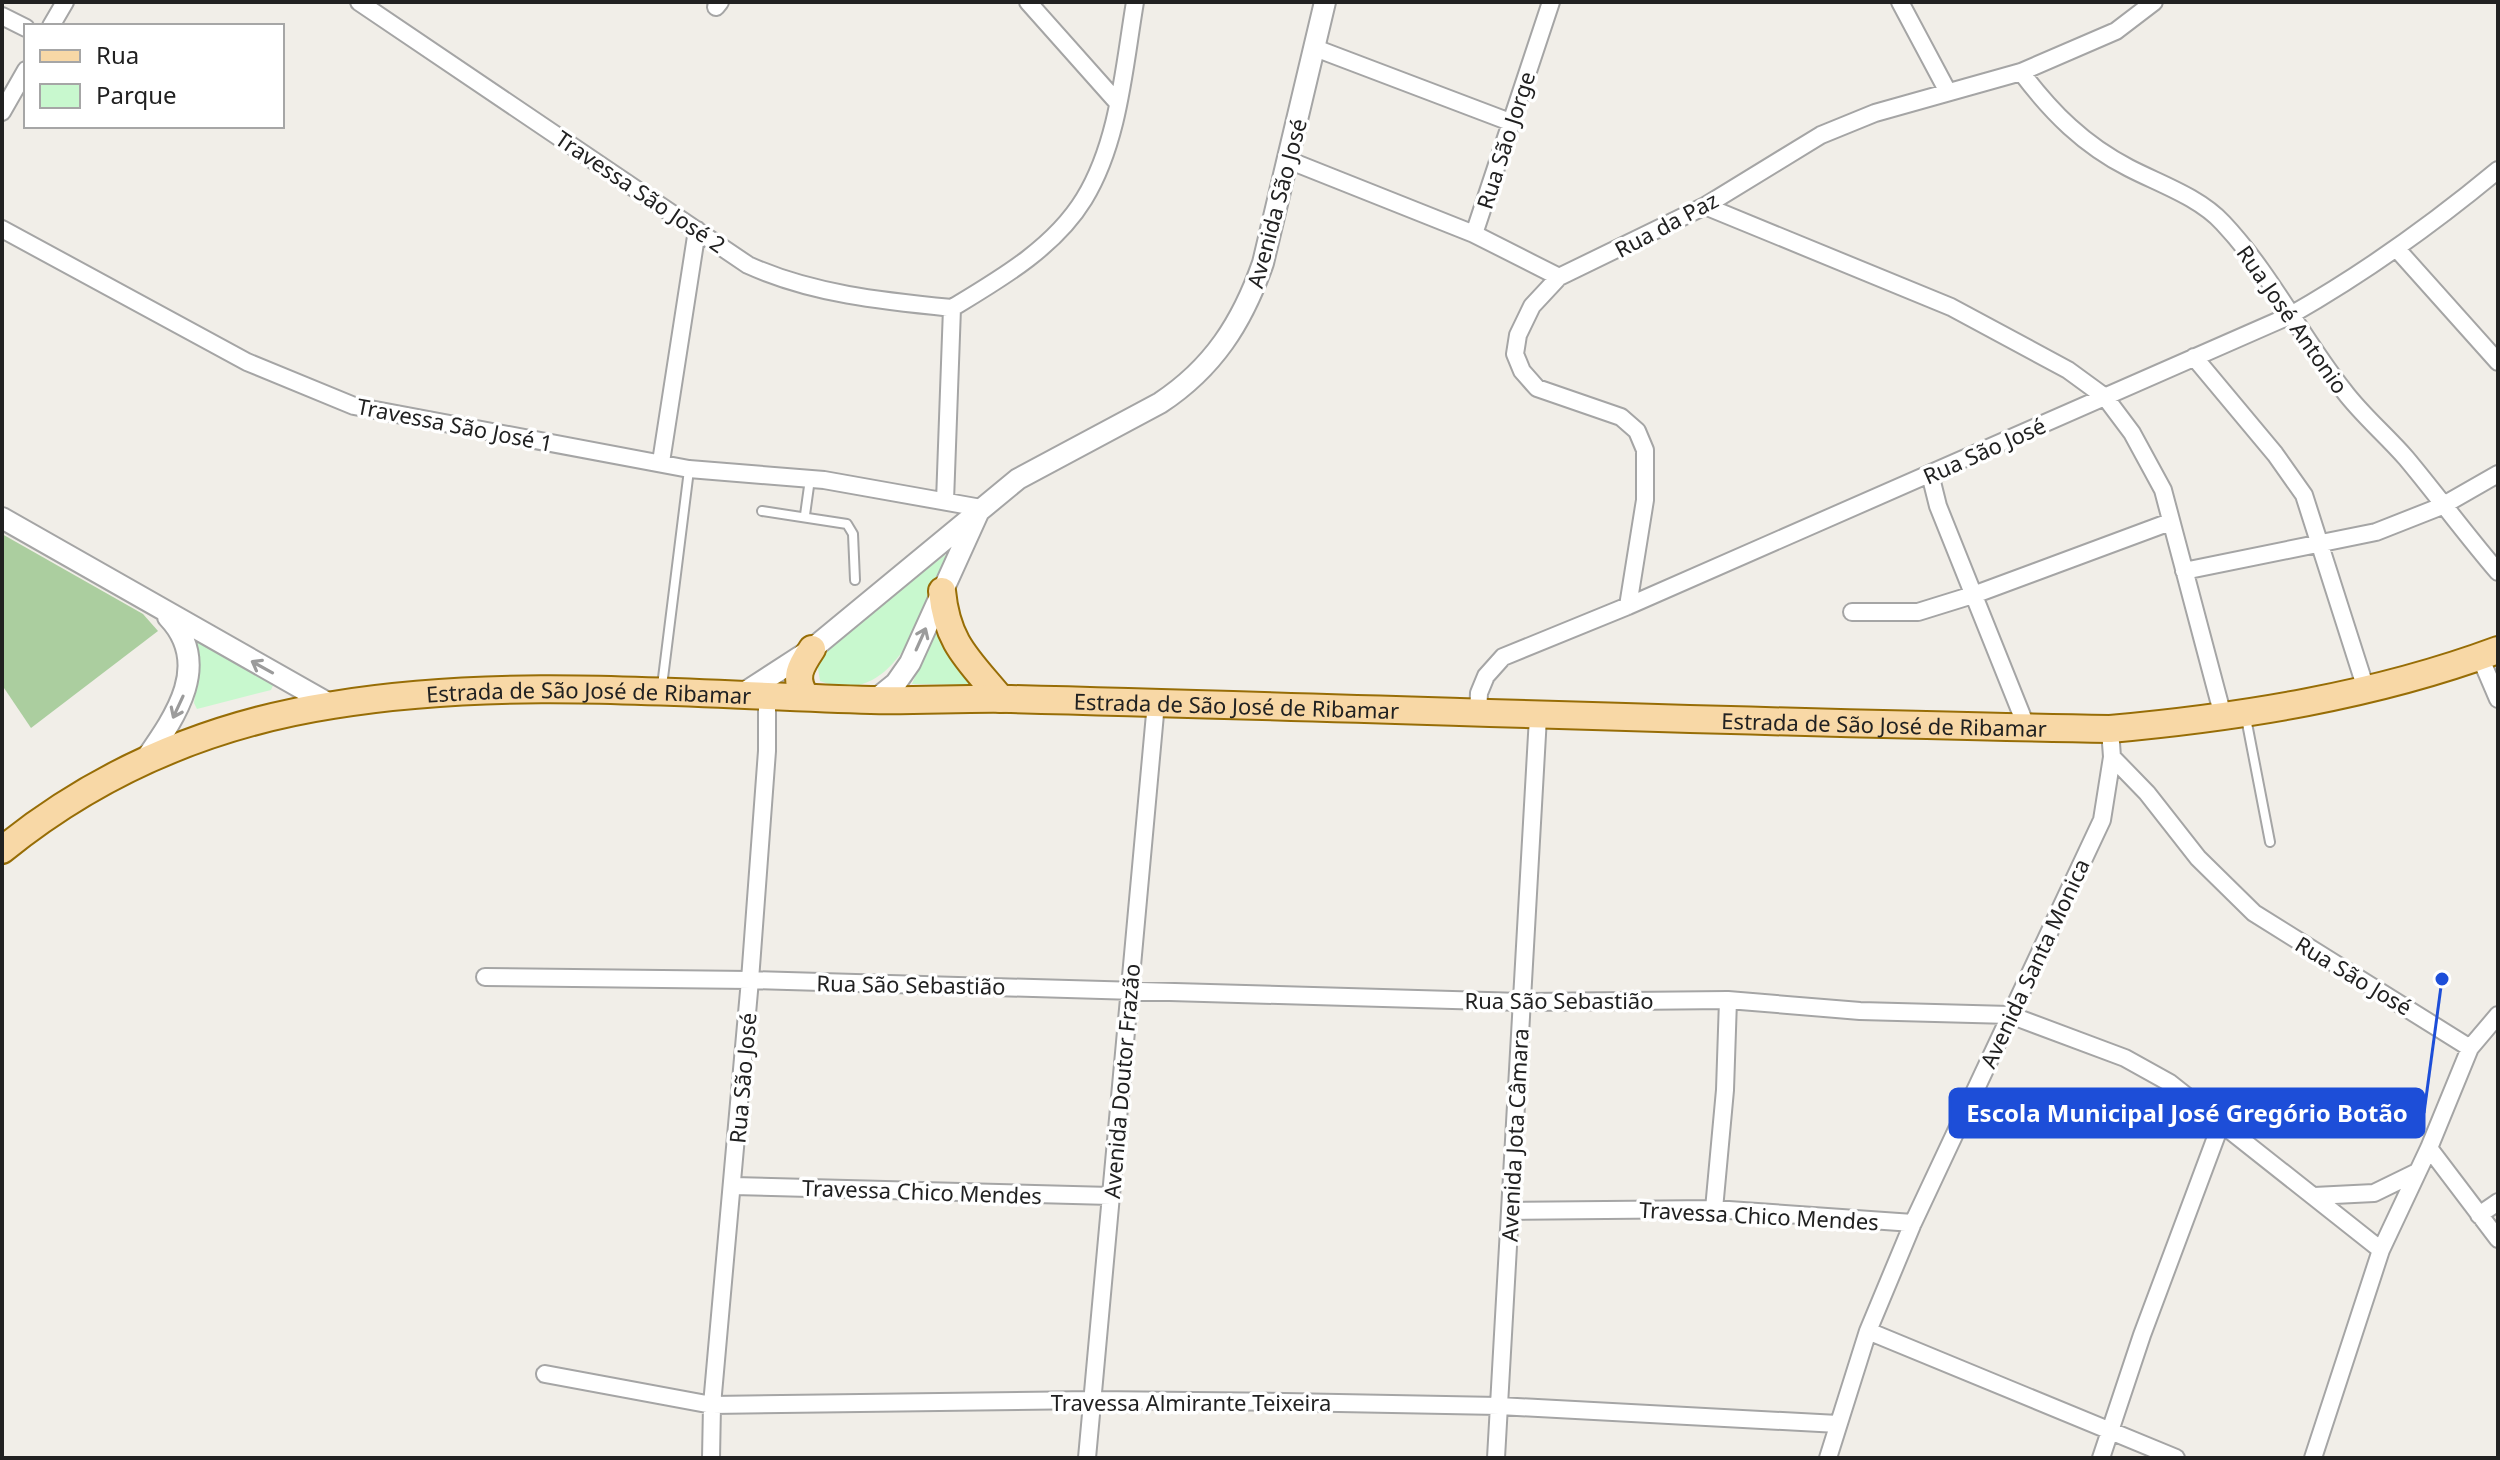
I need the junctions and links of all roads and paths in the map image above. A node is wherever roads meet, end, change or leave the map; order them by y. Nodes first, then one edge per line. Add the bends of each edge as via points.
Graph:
1 (65, 2) edge
2 (359, 2) edge
3 (1028, 2) edge
4 (1135, 2) edge
5 (1325, 2) edge
6 (1551, 2) edge
7 (1900, 2) edge
8 (2154, 2) edge
9 (2, 16) edge
10 (52, 24) edge
11 (24, 27) edge
12 (1315, 48) junction
13 (2021, 72) junction
14 (24, 74) edge
15 (1948, 92) junction
16 (1117, 102) junction
17 (2, 112) edge
18 (1510, 122) junction
19 (1288, 160) junction
20 (2498, 170) edge
21 (1705, 206) junction
22 (2, 229) edge
23 (697, 230) junction
24 (1474, 234) junction
25 (2396, 248) junction
26 (1559, 277) junction
27 (952, 308) junction
28 (2289, 316) junction
29 (2194, 357) junction
30 (2498, 362) edge
31 (2105, 397) junction
32 (661, 462) junction
33 (689, 469) junction
34 (1930, 474) junction
35 (2498, 474) edge
36 (810, 479) junction
37 (945, 501) junction
38 (2442, 506) junction
39 (981, 508) junction
40 (762, 511) dead end
41 (805, 515) junction
42 (2, 518) edge
43 (2170, 522) junction
44 (2318, 545) junction
45 (2184, 571) junction
46 (2498, 572) edge
47 (855, 580) dead end
48 (942, 591) junction
49 (1976, 594) junction
50 (1628, 606) junction
51 (163, 612) junction
52 (1852, 612) dead end
53 (812, 649) junction
54 (2489, 654) edge
55 (2366, 689) junction
56 (661, 694) junction
57 (737, 697) junction
58 (767, 697) junction
59 (806, 697) junction
60 (1001, 699) junction
61 (2498, 699) edge
62 (875, 700) junction
63 (1156, 703) junction
64 (331, 705) junction
65 (1478, 714) junction
66 (2234, 714) junction
67 (1538, 717) junction
68 (2027, 728) junction
69 (2110, 729) junction
70 (2112, 757) junction
71 (145, 760) junction
72 (2270, 842) dead end
73 (2, 850) edge
74 (485, 977) dead end
75 (750, 980) junction
76 (1130, 990) junction
77 (1728, 1000) junction
78 (1522, 1002) junction
79 (2010, 1015) junction
80 (2498, 1015) edge
81 (2470, 1048) junction
82 (2222, 1121) junction
83 (2429, 1148) junction
84 (2415, 1173) junction
85 (733, 1186) junction
86 (1111, 1196) junction
87 (2314, 1196) junction
88 (2498, 1202) edge
89 (1714, 1209) junction
90 (1510, 1211) junction
91 (2479, 1215) junction
92 (1913, 1223) junction
93 (2498, 1239) edge
94 (2381, 1250) junction
95 (1868, 1331) junction
96 (545, 1374) dead end
97 (1092, 1400) junction
98 (712, 1405) junction
99 (1499, 1406) junction
100 (1838, 1424) junction
101 (2110, 1430) junction
102 (711, 1458) edge
103 (1087, 1458) edge
104 (1496, 1458) edge
105 (1828, 1458) edge
106 (2101, 1458) edge
107 (2176, 1458) edge
108 (2313, 1458) edge

1 - 10 street
2 - 23 street, Travessa São José 2
3 - 16 street
4 - 16 street
5 - 12 street, Avenida São José
6 - 18 street, Rua São Jorge
7 - 15 street
8 - 13 street, Rua da Paz via 2116,31
9 - 11 street
12 - 18 street
12 - 19 street, Avenida São José
13 - 15 street, Rua da Paz
13 - 28 street, Rua José Antonio via 2078,137 2221,221 2268,276
14 - 17 street
15 - 21 street, Rua da Paz via 1821,135
16 - 27 street via 1110,138 1084,199 1053,236 1007,275
18 - 24 street, Rua São Jorge
19 - 24 street
19 - 39 street, Avenida São José via 1250,300 1217,356 1171,396 1034,468
20 - 25 street, Rua São José
21 - 26 street, Rua da Paz
21 - 31 street via 1951,307 2068,370
22 - 32 street, Travessa São José 1 via 247,362 354,406
23 - 27 street, Travessa São José 2 via 748,265 806,286
23 - 32 street
24 - 26 street, Rua São Jorge
25 - 28 street, Rua São José
25 - 30 street
26 - 50 street, Rua da Paz via 1532,306 1515,354 1537,388 1621,417 1637,431 1645,450 1645,500
27 - 37 street
28 - 29 street, Rua São José
28 - 38 street, Rua José Antonio via 2345,394
29 - 31 street, Rua São José
29 - 44 street via 2304,495
31 - 34 street, Rua São José
31 - 43 street via 2163,490
32 - 33 street, Travessa São José 1
33 - 36 street, Travessa São José 1
33 - 56 lane
34 - 49 street
34 - 50 street, Rua São José
35 - 38 street
36 - 37 street, Travessa São José 1
36 - 41 lane
37 - 39 street, Travessa São José 1
38 - 44 street via 2376,532
38 - 46 street, Rua José Antonio
39 - 48 street, Avenida São José
39 - 53 street, Avenida São José
40 - 41 lane
41 - 47 lane via 851,528
42 - 51 street
43 - 45 street
43 - 49 street
44 - 45 street
44 - 55 street
45 - 66 street
48 - 60 main road via 945,621 954,640
62 -> 48 street, Avenida São José via 904,673
49 - 52 street via 1918,612
49 - 68 street
50 - 65 street, Rua São José via 1503,657 1486,676
64 -> 51 street
51 -> 71 street via 184,639 190,673 178,711
53 - 57 street, Avenida São José
53 - 59 main road via 798,673
54 - 55 main road, Estrada de São José de Ribamar
54 - 61 street
55 - 66 main road, Estrada de São José de Ribamar
56 - 57 main road, Estrada de São José de Ribamar
56 - 64 main road, Estrada de São José de Ribamar via 506,689
57 - 58 main road, Estrada de São José de Ribamar
58 - 59 main road, Estrada de São José de Ribamar
58 - 75 street, Rua São José
59 - 62 main road, Estrada de São José de Ribamar
60 - 62 main road, Estrada de São José de Ribamar
60 - 63 main road, Estrada de São José de Ribamar
63 - 65 main road, Estrada de São José de Ribamar
63 - 76 street, Avenida Doutor Frazão
64 - 71 main road, Estrada de São José de Ribamar via 259,720
65 - 67 main road, Estrada de São José de Ribamar
66 - 69 main road, Estrada de São José de Ribamar
66 - 72 lane
67 - 68 main road, Estrada de São José de Ribamar
67 - 78 street, Avenida Jota Câmara
68 - 69 main road, Estrada de São José de Ribamar
69 - 70 street, Avenida Santa Monica
70 - 79 street, Avenida Santa Monica via 2102,820
70 - 81 street, Rua São José via 2205,867 2254,913
71 - 73 main road, Estrada de São José de Ribamar via 90,786
74 - 75 street, Rua São Sebastião
75 - 76 street, Rua São Sebastião
75 - 85 street, Rua São José
76 - 78 street, Rua São Sebastião
76 - 86 street, Avenida Doutor Frazão
77 - 78 street, Rua São Sebastião
77 - 79 street, Rua São Sebastião
77 - 89 street
78 - 90 street, Avenida Jota Câmara
79 - 82 street, Rua São Sebastião via 2125,1058
79 - 92 street, Avenida Santa Monica
80 - 81 street
81 - 83 street
82 - 87 street, Rua São Sebastião
82 - 101 street
83 - 84 street
83 - 91 street
84 - 87 street via 2374,1193
84 - 94 street
85 - 86 street, Travessa Chico Mendes
85 - 98 street, Rua São José
86 - 97 street, Avenida Doutor Frazão
87 - 94 street, Rua São Sebastião
88 - 91 street
89 - 90 street, Travessa Chico Mendes
89 - 92 street, Travessa Chico Mendes
90 - 99 street, Avenida Jota Câmara
91 - 93 street
92 - 95 street, Avenida Santa Monica
94 - 108 street
95 - 100 street, Avenida Santa Monica
95 - 101 street
96 - 98 street, Travessa Almirante Teixeira
97 - 98 street, Travessa Almirante Teixeira
97 - 99 street, Travessa Almirante Teixeira
97 - 103 street, Avenida Doutor Frazão
98 - 102 street, Rua São José
99 - 100 street, Travessa Almirante Teixeira
99 - 104 street, Avenida Jota Câmara
100 - 105 street, Avenida Santa Monica
101 - 106 street
101 - 107 street

